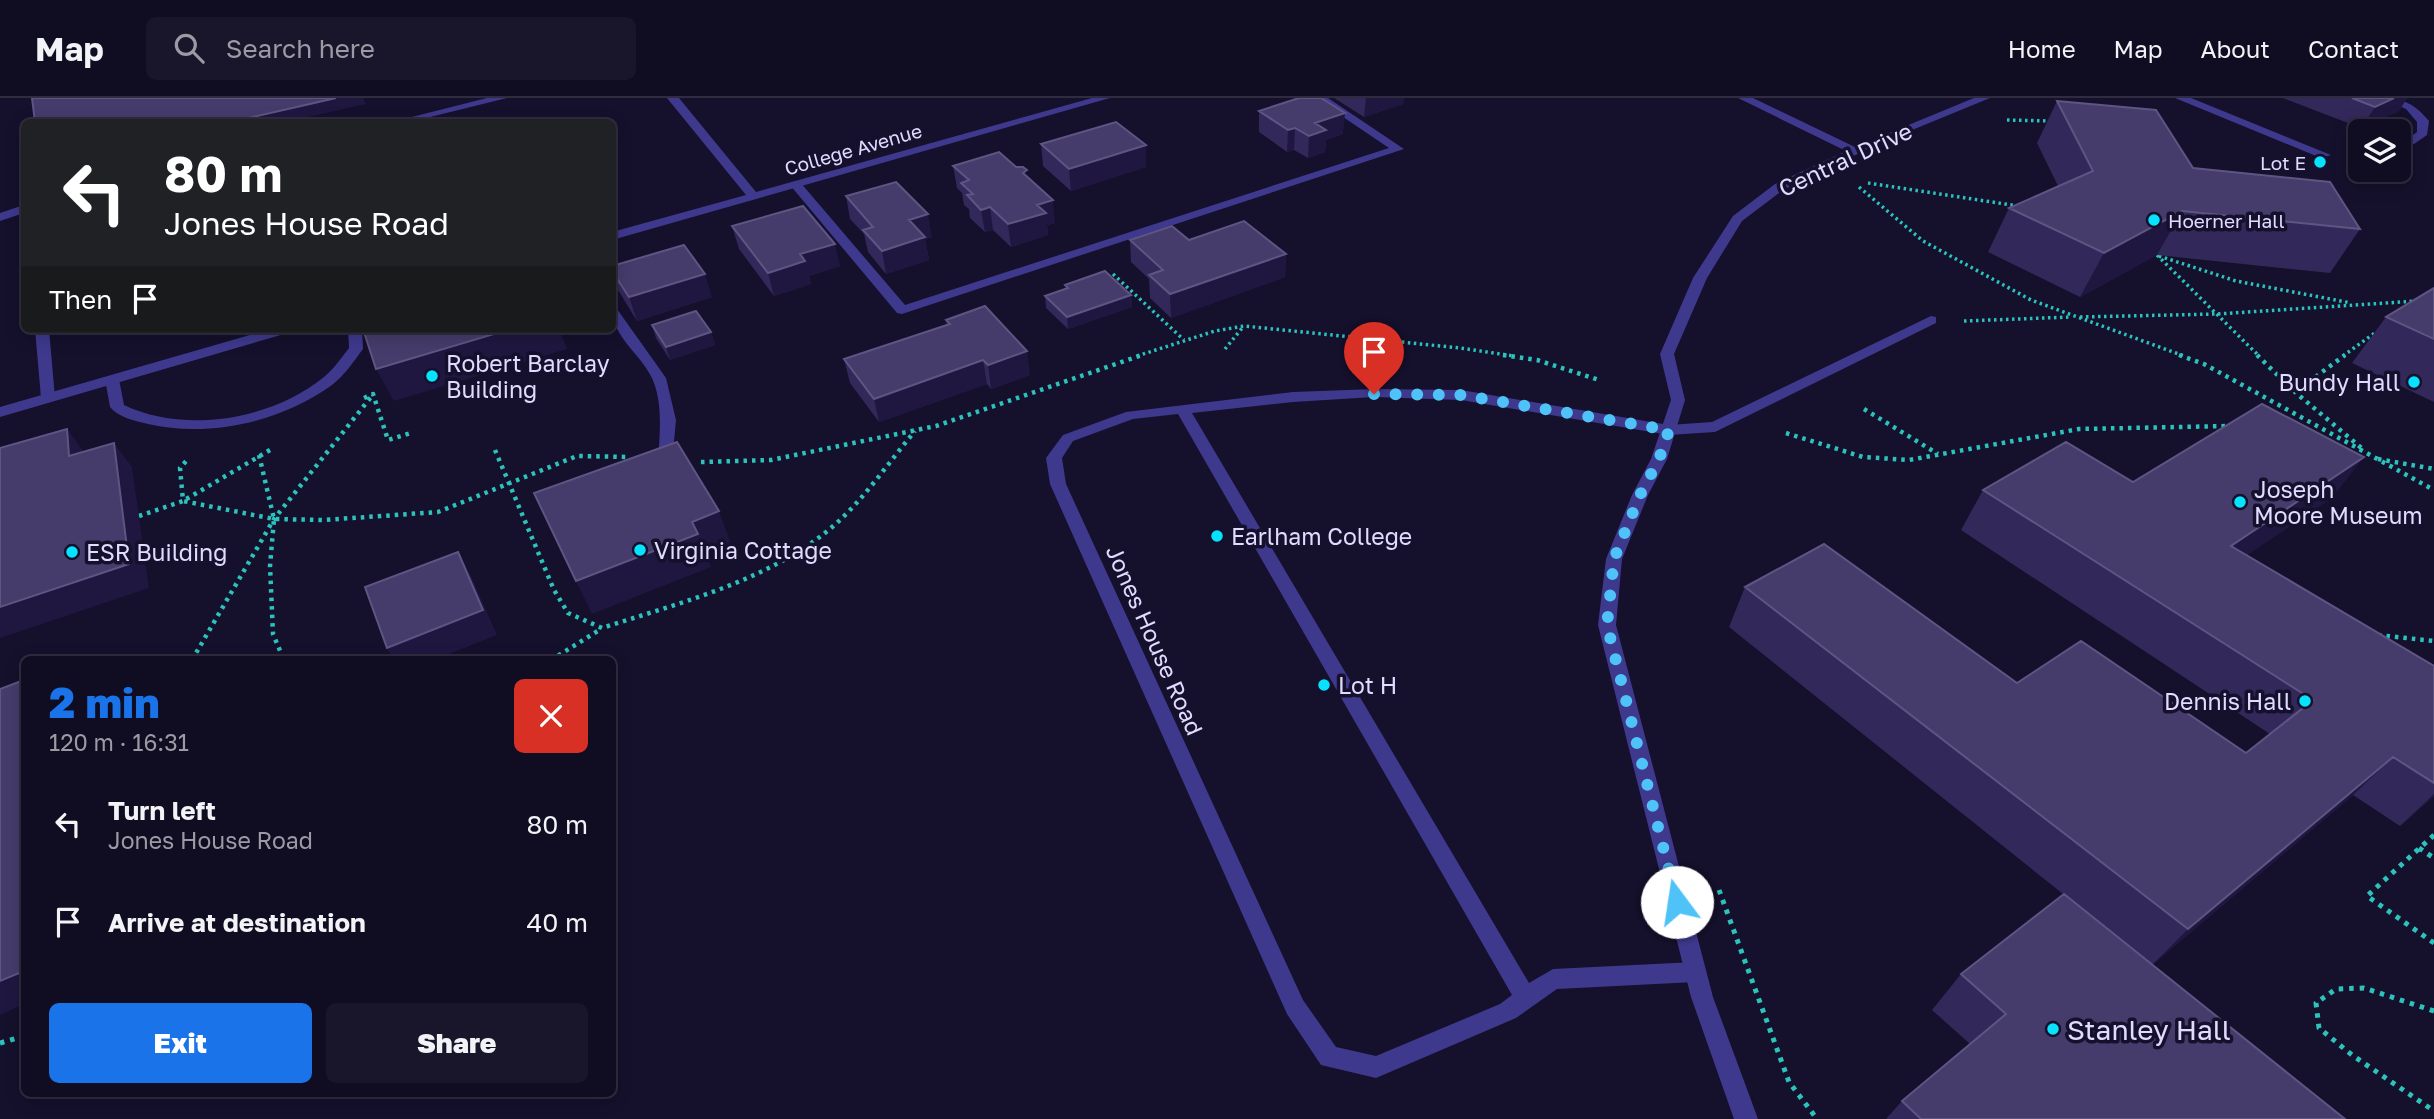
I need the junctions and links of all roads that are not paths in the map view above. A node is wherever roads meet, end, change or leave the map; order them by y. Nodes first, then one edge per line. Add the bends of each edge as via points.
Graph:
1 (500, 98) edge
2 (673, 98) edge
3 (1104, 98) edge
4 (1321, 98) edge
5 (1744, 98) edge
6 (1984, 98) edge
7 (2181, 98) edge
8 (2387, 98) edge
9 (411, 119) edge
10 (2411, 141) edge
11 (1854, 151) junction
12 (2326, 155) dead end
13 (796, 185) junction
14 (754, 197) junction
15 (21, 210) edge
16 (0, 217) edge
17 (616, 235) edge
18 (616, 318) edge
19 (1931, 320) road end
20 (42, 333) edge
21 (272, 333) edge
22 (355, 333) edge
23 (112, 379) junction
24 (48, 398) junction
25 (1182, 409) junction
26 (0, 412) edge
27 (1669, 430) junction
28 (666, 459) edge
29 (1695, 971) junction
30 (1526, 999) junction
31 (1746, 1119) edge

1 - 9 street
2 - 14 street
3 - 13 street, College Avenue
4 - 13 street via 1398,149 902,310
5 - 11 street
6 - 11 street, Central Drive
7 - 12 street
8 - 10 street via 2410,107 2423,121 2423,133
11 - 27 street, Central Drive via 1779,187 1737,219 1700,278 1667,354 1678,400
13 - 14 street, College Avenue
14 - 17 street, College Avenue
15 - 16 street
18 - 28 street via 659,378 668,420
19 - 27 street, Jones House Road via 1715,427
20 - 24 street
21 - 23 street
22 - 23 street via 356,349 329,381 297,401 250,416 189,426 132,418 117,407
23 - 24 street
24 - 26 street
25 - 27 street, Jones House Road via 1320,396 1461,395
25 - 30 street
25 - 30 street, Jones House Road via 1131,415 1068,438 1054,457 1058,484 1294,1007 1329,1057 1376,1067
27 - 29 street, Central Drive via 1614,559 1607,625
29 - 30 street, Jones House Road via 1553,979
29 - 31 street, Central Drive

